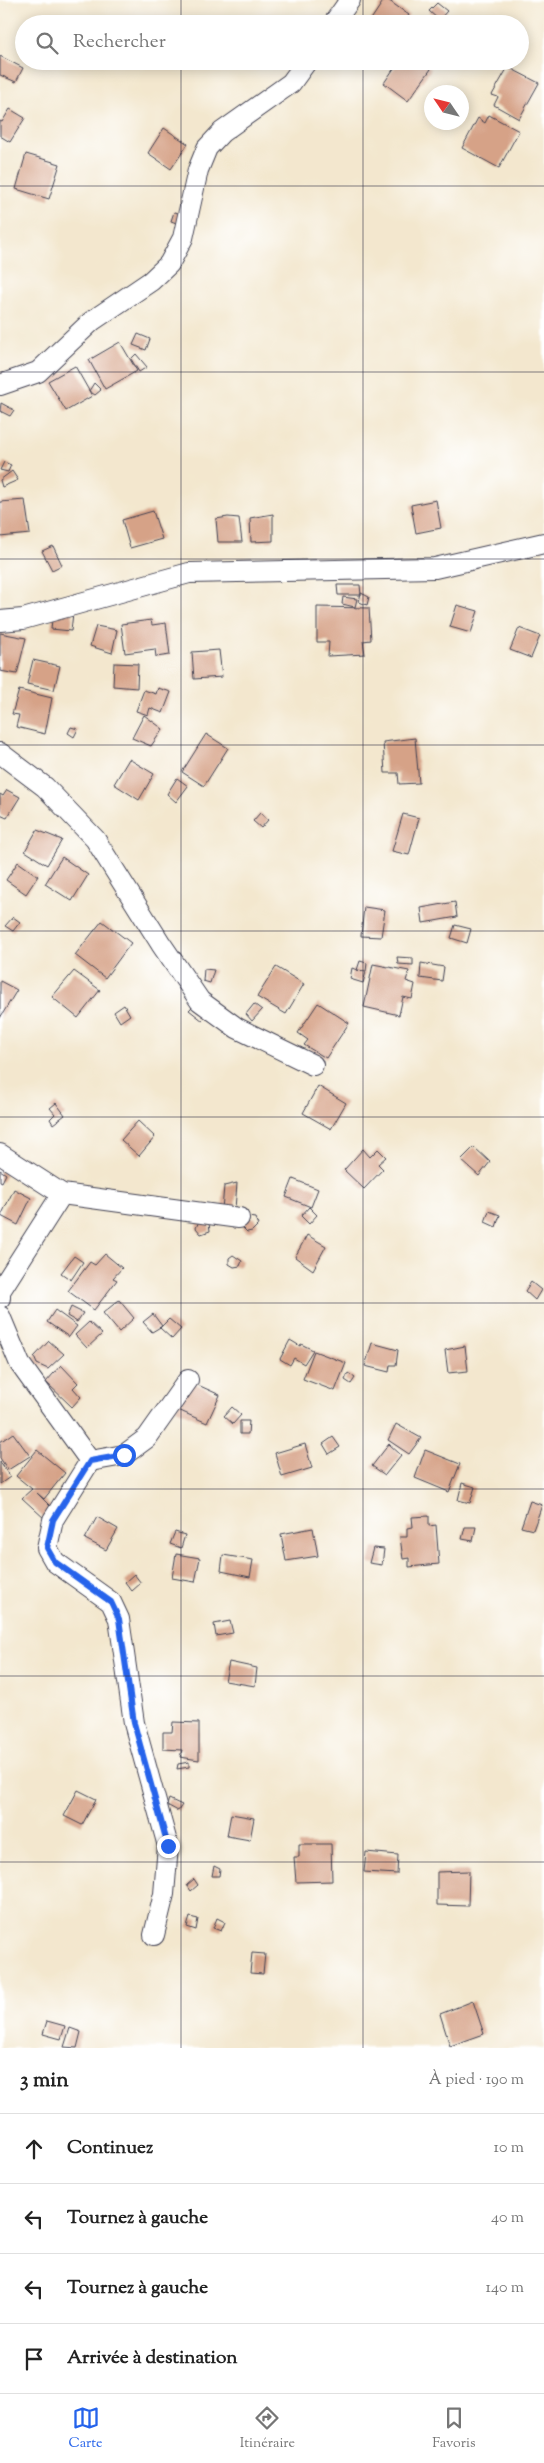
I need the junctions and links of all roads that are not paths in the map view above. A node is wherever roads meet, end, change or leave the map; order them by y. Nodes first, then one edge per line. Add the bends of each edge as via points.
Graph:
1 (350, 0) edge
2 (339, 15) edge
3 (301, 70) edge
4 (0, 385) edge
5 (544, 543) edge
6 (0, 621) edge
7 (0, 754) edge
8 (313, 1065) dead end
9 (0, 1154) edge
10 (62, 1194) junction
11 (239, 1218) dead end
12 (0, 1298) edge
13 (0, 1316) edge
14 (188, 1380) dead end
15 (90, 1461) junction
16 (154, 1935) dead end

1 - 2 street
3 - 4 street via 292,83 222,132 207,148 198,170 183,238 169,264 151,281 92,321 38,372
5 - 6 street via 436,568 189,573 23,618
7 - 8 street via 45,787 95,839 200,1001 237,1028
9 - 10 street
10 - 11 street
10 - 12 street via 0,1291
13 - 15 street via 20,1364
14 - 15 street via 147,1438 124,1455
15 - 16 street via 53,1520 47,1548 55,1562 111,1602 119,1619 134,1723 168,1846 164,1894

